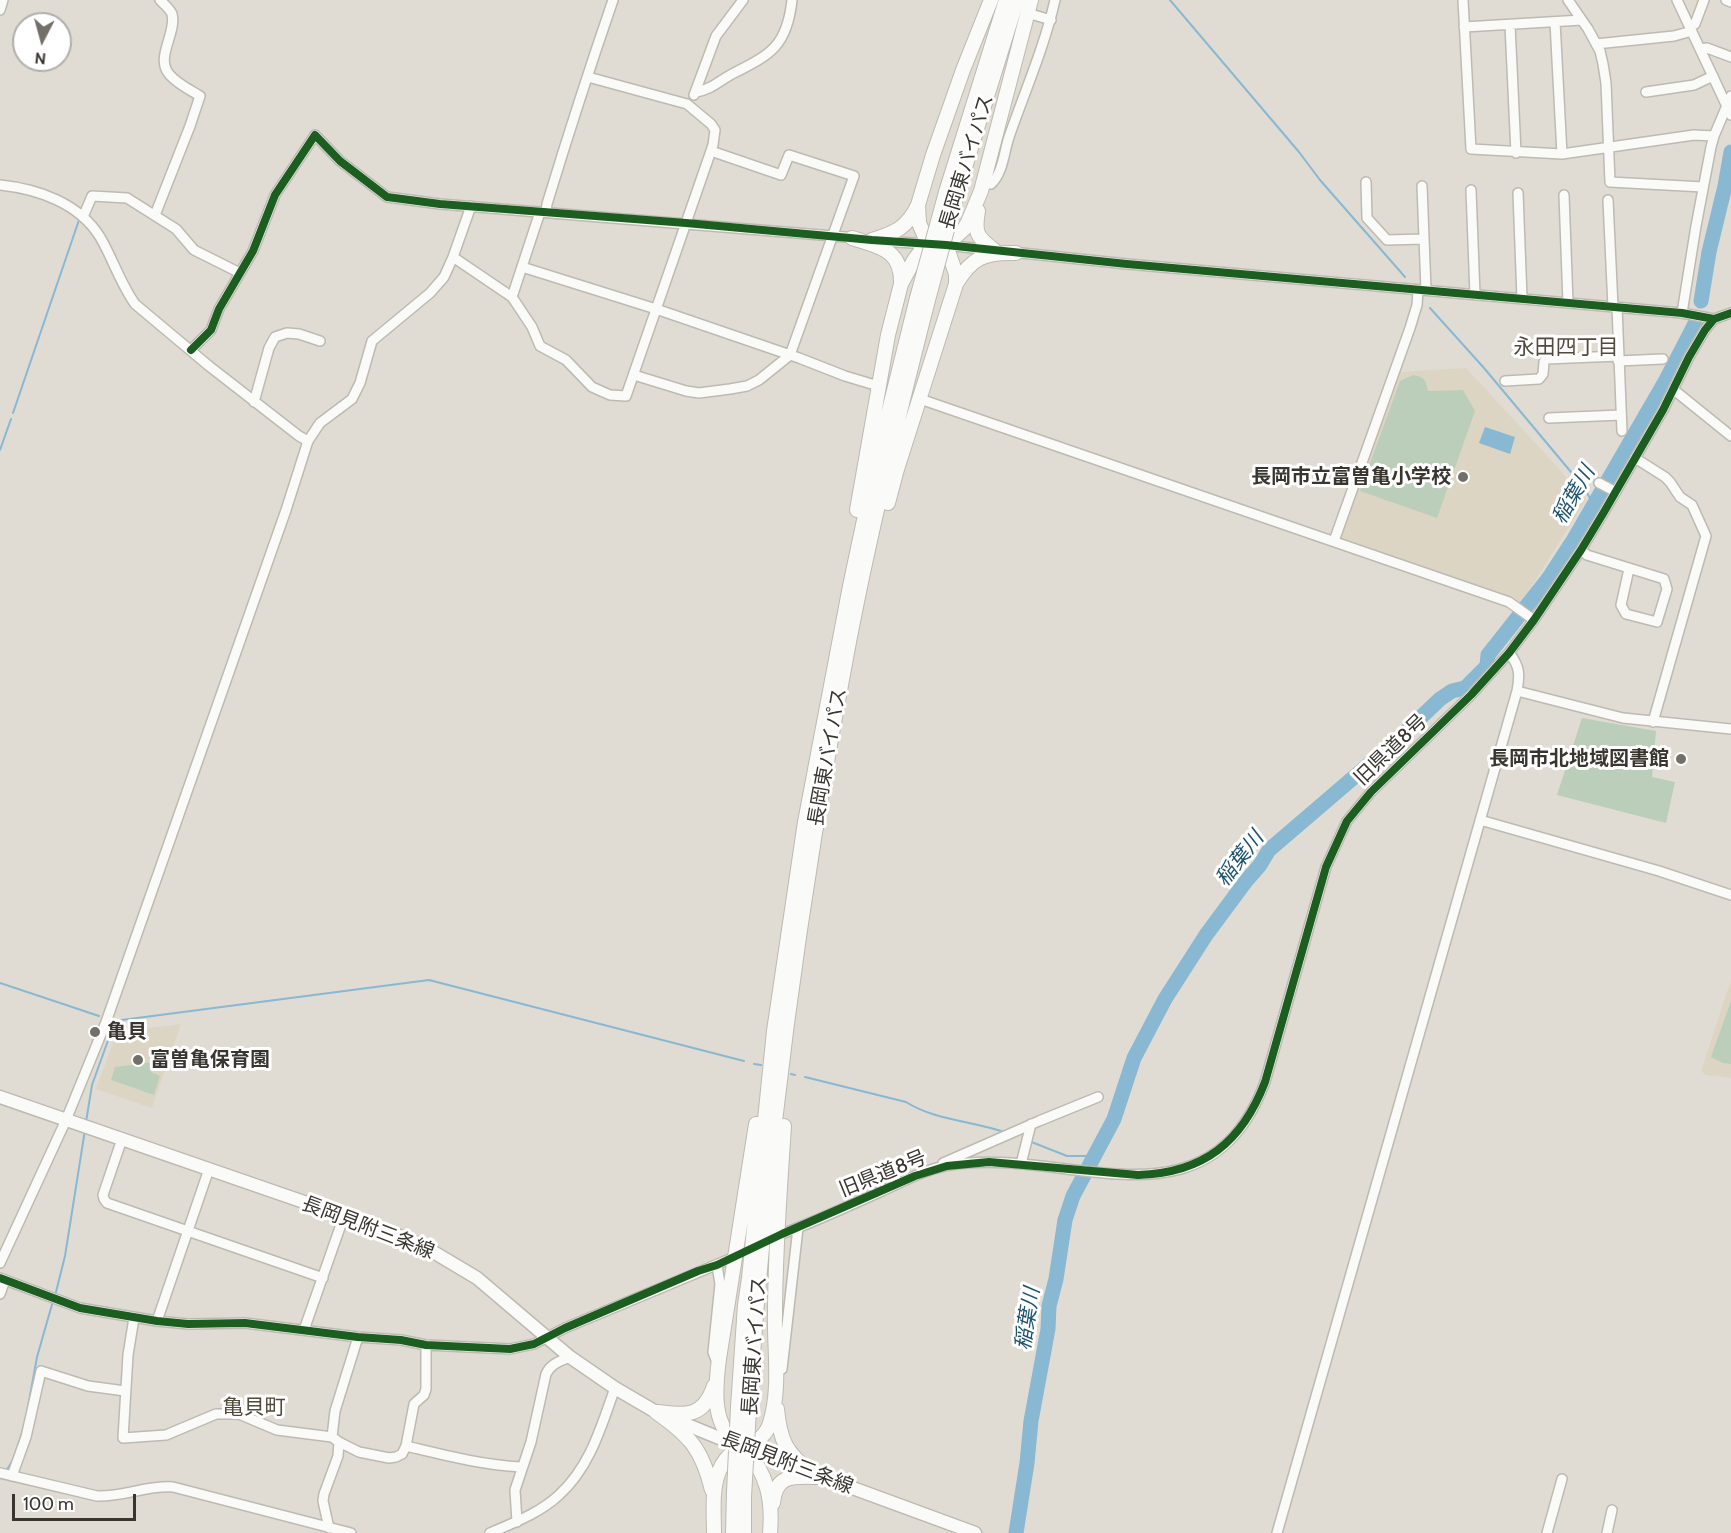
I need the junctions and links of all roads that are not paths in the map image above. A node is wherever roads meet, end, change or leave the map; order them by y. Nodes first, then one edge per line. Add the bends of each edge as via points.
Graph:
1 (3, 0) edge
2 (160, 0) edge
3 (613, 0) edge
4 (743, 0) edge
5 (792, 0) edge
6 (991, 0) edge
7 (1006, 0) edge
8 (1017, 0) edge
9 (1031, 0) edge
10 (1055, 0) edge
11 (1463, 0) edge
12 (1568, 0) edge
13 (1677, 0) edge
14 (1704, 0) edge
15 (1726, 0) edge
16 (1731, 2) edge
17 (0, 10) edge
18 (1034, 15) dead end
19 (1051, 20) junction
20 (1582, 20) junction
21 (1555, 22) junction
22 (1510, 25) junction
23 (1464, 27) junction
24 (1690, 28) junction
25 (1596, 44) junction
26 (1700, 48) junction
27 (1731, 57) edge
28 (1713, 76) junction
29 (588, 77) junction
30 (696, 92) junction
31 (1646, 92) dead end
32 (1731, 96) edge
33 (687, 104) junction
34 (1729, 111) edge
35 (1714, 136) junction
36 (1608, 147) junction
37 (711, 151) junction
38 (1516, 153) junction
39 (1562, 154) junction
40 (1366, 182) dead end
41 (0, 185) edge
42 (1422, 186) dead end
43 (1703, 187) junction
44 (982, 188) junction
45 (1471, 190) dead end
46 (952, 193) junction
47 (1518, 193) dead end
48 (1564, 195) dead end
49 (1608, 200) dead end
50 (918, 205) junction
51 (471, 206) junction
52 (543, 212) junction
53 (155, 215) junction
54 (83, 217) junction
55 (686, 223) junction
56 (833, 236) junction
57 (852, 238) junction
58 (1424, 239) junction
59 (872, 240) junction
60 (928, 244) junction
61 (946, 245) junction
62 (994, 250) junction
63 (1016, 253) junction
64 (453, 257) junction
65 (522, 267) junction
66 (240, 273) junction
67 (901, 284) junction
68 (956, 284) junction
69 (1422, 290) junction
70 (1475, 295) junction
71 (512, 297) junction
72 (1522, 298) junction
73 (922, 299) junction
74 (1568, 303) junction
75 (1615, 307) junction
76 (656, 309) junction
77 (1682, 313) junction
78 (1731, 313) edge
79 (1714, 319) junction
80 (320, 341) dead end
81 (191, 351) junction
82 (790, 355) junction
83 (1618, 358) junction
84 (1663, 359) dead end
85 (634, 375) junction
86 (1505, 381) dead end
87 (875, 385) dead end
88 (1674, 390) junction
89 (923, 400) dead end
90 (254, 402) junction
91 (1621, 415) junction
92 (1549, 418) dead end
93 (1622, 431) dead end
94 (1731, 436) edge
95 (308, 441) junction
96 (1635, 458) junction
97 (1599, 483) dead end
98 (1614, 491) junction
99 (1334, 541) junction
100 (1581, 550) junction
101 (1629, 569) junction
102 (1534, 620) junction
103 (1509, 653) junction
104 (1517, 691) junction
105 (828, 696) junction
106 (1653, 722) junction
107 (833, 727) junction
108 (1731, 729) edge
109 (1480, 820) junction
110 (1731, 895) edge
111 (771, 1058) junction
112 (781, 1073) junction
113 (0, 1097) edge
114 (1098, 1097) dead end
115 (66, 1120) junction
116 (1031, 1124) junction
117 (122, 1139) junction
118 (1021, 1164) junction
119 (209, 1169) junction
120 (915, 1176) junction
121 (344, 1216) junction
122 (798, 1228) junction
123 (188, 1232) junction
124 (782, 1234) dead end
125 (730, 1259) dead end
126 (0, 1263) edge
127 (717, 1265) junction
128 (323, 1278) junction
129 (2, 1279) edge
130 (0, 1294) edge
131 (134, 1318) junction
132 (157, 1322) junction
133 (304, 1330) junction
134 (358, 1337) junction
135 (547, 1338) junction
136 (426, 1345) junction
137 (570, 1356) junction
138 (718, 1371) junction
139 (776, 1383) junction
140 (615, 1389) junction
141 (125, 1391) junction
142 (744, 1408) junction
143 (656, 1412) junction
144 (335, 1440) junction
145 (406, 1446) junction
146 (743, 1447) junction
147 (521, 1467) junction
148 (0, 1473) edge
149 (816, 1475) junction
150 (12, 1476) junction
151 (1562, 1479) dead end
152 (739, 1495) junction
153 (714, 1499) junction
154 (1612, 1510) dead end
155 (771, 1514) junction
156 (517, 1522) junction
157 (330, 1528) junction
158 (972, 1532) edge
159 (351, 1533) edge
160 (490, 1533) edge
161 (714, 1533) edge
162 (733, 1533) edge
163 (744, 1533) edge
164 (770, 1533) edge
165 (1277, 1533) edge
166 (1547, 1533) edge
167 (1607, 1533) edge

1 - 17 street
2 - 53 street via 172,14 166,69 176,81 200,96
3 - 29 street
4 - 30 street via 716,36
5 - 30 street via 787,28 774,49 755,64
6 - 50 highway
7 - 46 highway, 長岡東バイパス
8 - 46 highway, 長岡東バイパス
9 - 44 highway
10 - 19 street
11 - 23 street
12 - 20 street
13 - 24 street
14 - 24 street
15 - 16 street
18 - 19 street
19 - 44 street via 999,173 996,180
20 - 21 street
20 - 25 street
21 - 22 street
21 - 39 street
22 - 23 street
22 - 38 street
23 - 38 street via 1471,149
24 - 25 street via 1674,36
24 - 26 street
25 - 36 street via 1605,71
26 - 27 street
26 - 28 street
28 - 31 street via 1694,85
28 - 34 street
29 - 33 street
29 - 52 street
30 - 33 street
32 - 34 street
33 - 37 street via 715,130
34 - 35 street
35 - 36 street via 1694,135
35 - 43 street
36 - 39 street
36 - 43 street via 1610,182
37 - 55 street
37 - 56 street via 781,175 789,155 854,176
38 - 39 street
40 - 58 street via 1367,218 1387,240
41 - 54 street via 47,196
42 - 58 street
43 - 77 street
44 - 61 highway via 964,229
44 - 62 highway via 976,230
45 - 70 street
46 - 73 highway, 長岡東バイパス, bridge
47 - 72 street
48 - 74 street
49 - 75 street
50 - 59 highway via 907,224
50 - 60 highway via 919,223
51 - 52 street
51 - 64 street
51 - 66 street via 387,197 340,161 315,135 275,195
52 - 55 street
52 - 65 street
53 - 54 street via 127,198 92,196
53 - 66 street via 176,229 194,250
54 - 81 street via 100,237 135,304
55 - 56 street
55 - 76 street
56 - 57 street
56 - 82 street
57 - 59 street
57 - 67 highway via 883,248 893,256 902,275
58 - 69 street
59 - 60 street
60 - 61 street
60 - 67 highway
61 - 62 street
61 - 68 highway
62 - 63 street
63 - 68 highway via 997,252 979,258 966,268
63 - 69 street
64 - 71 street
64 - 95 street via 444,277 430,292 372,341 352,399 320,423
65 - 71 street
65 - 76 street
66 - 81 street via 211,330
67 - 105 highway via 851,540
68 - 107 highway via 897,469
69 - 70 street
69 - 99 street
70 - 72 street
71 - 85 street via 540,346 566,360 592,387 610,395 626,396
72 - 74 street
73 - 105 highway, 長岡東バイパス via 877,459
73 - 107 highway, 長岡東バイパス
74 - 75 street
75 - 77 street
75 - 83 street
76 - 82 street
76 - 85 street
77 - 79 street
78 - 79 street
79 - 88 street, 旧県道8号 via 1689,357
80 - 90 street via 299,334 275,337
81 - 90 street
82 - 85 street via 747,386 699,393
82 - 87 street
83 - 84 street
83 - 86 street via 1546,359 1542,378
83 - 91 street
88 - 94 street
88 - 96 street, 旧県道8号
89 - 99 street
90 - 95 street
91 - 92 street
91 - 93 street
95 - 115 street via 123,976
96 - 98 street, 旧県道8号
96 - 106 street via 1665,477 1680,498 1692,505 1706,536
97 - 98 street
98 - 100 street, 旧県道8号
99 - 102 street via 1509,602
100 - 101 street
100 - 102 street, 旧県道8号
101 - 101 street via 1621,605 1624,612 1657,622 1666,582
102 - 103 street, 旧県道8号
103 - 104 street via 1520,672
103 - 118 street, 旧県道8号 via 1347,821 1326,867 1265,1082 1251,1114 1235,1135 1205,1159 1155,1175
104 - 106 street via 1597,713
104 - 109 street
105 - 111 highway, 長岡東バイパス via 805,822
106 - 108 street
107 - 112 highway, 長岡東バイパス
109 - 110 street
109 - 165 street
111 - 138 highway via 759,1105
111 - 142 highway, 長岡東バイパス via 745,1305
112 - 139 highway via 785,1104 774,1314
112 - 142 highway, 長岡東バイパス
113 - 115 main road, 長岡見附三条線
114 - 116 street
115 - 117 main road, 長岡見附三条線
115 - 126 street
116 - 118 street
116 - 120 street
117 - 119 main road, 長岡見附三条線
117 - 123 street via 104,1199
118 - 120 street, 旧県道8号 via 966,1163
119 - 121 main road, 長岡見附三条線
119 - 123 street
120 - 122 street, 旧県道8号
121 - 128 street
121 - 135 main road, 長岡見附三条線 via 385,1230 448,1260 490,1288
122 - 124 street, 旧県道8号
122 - 139 street via 782,1369
123 - 128 street
123 - 132 street
125 - 127 street
127 - 135 street
127 - 138 street via 720,1284 713,1352
128 - 133 street
129 - 130 street
129 - 131 street via 80,1308
131 - 132 street
131 - 141 street
132 - 133 street via 245,1323
133 - 134 street
134 - 136 street
134 - 144 street via 335,1411
135 - 136 street via 510,1349
135 - 137 main road, 長岡見附三条線
136 - 145 street via 426,1389 414,1404
137 - 140 main road, 長岡見附三条線
137 - 147 street via 549,1368
138 - 143 highway via 709,1400 699,1410 687,1414
138 - 146 highway via 718,1413 728,1436
139 - 146 highway via 766,1431 758,1441
139 - 149 highway via 778,1424 784,1443 797,1462
140 - 143 main road, 長岡見附三条線
140 - 156 street via 584,1466 558,1496
141 - 144 street via 123,1438 166,1434 216,1414 238,1414 277,1430
141 - 150 street via 88,1386 41,1371 26,1437
142 - 152 highway, 長岡東バイパス, bridge
143 - 146 main road, 長岡見附三条線
143 - 153 highway via 698,1450
144 - 145 street via 359,1452 389,1458 402,1454
144 - 157 street via 338,1456 324,1494
145 - 147 street via 474,1463
146 - 149 main road, 長岡見附三条線
146 - 153 highway via 727,1458 717,1478
146 - 155 highway via 757,1463 767,1486
147 - 156 street via 515,1490
148 - 150 street
149 - 155 highway via 782,1482 776,1488
149 - 158 main road, 長岡見附三条線
150 - 157 street via 97,1496 173,1487
151 - 166 street
152 - 162 highway, 長岡東バイパス
152 - 163 highway, 長岡東バイパス
153 - 161 highway
154 - 167 street
155 - 164 highway
156 - 160 street
157 - 159 street

